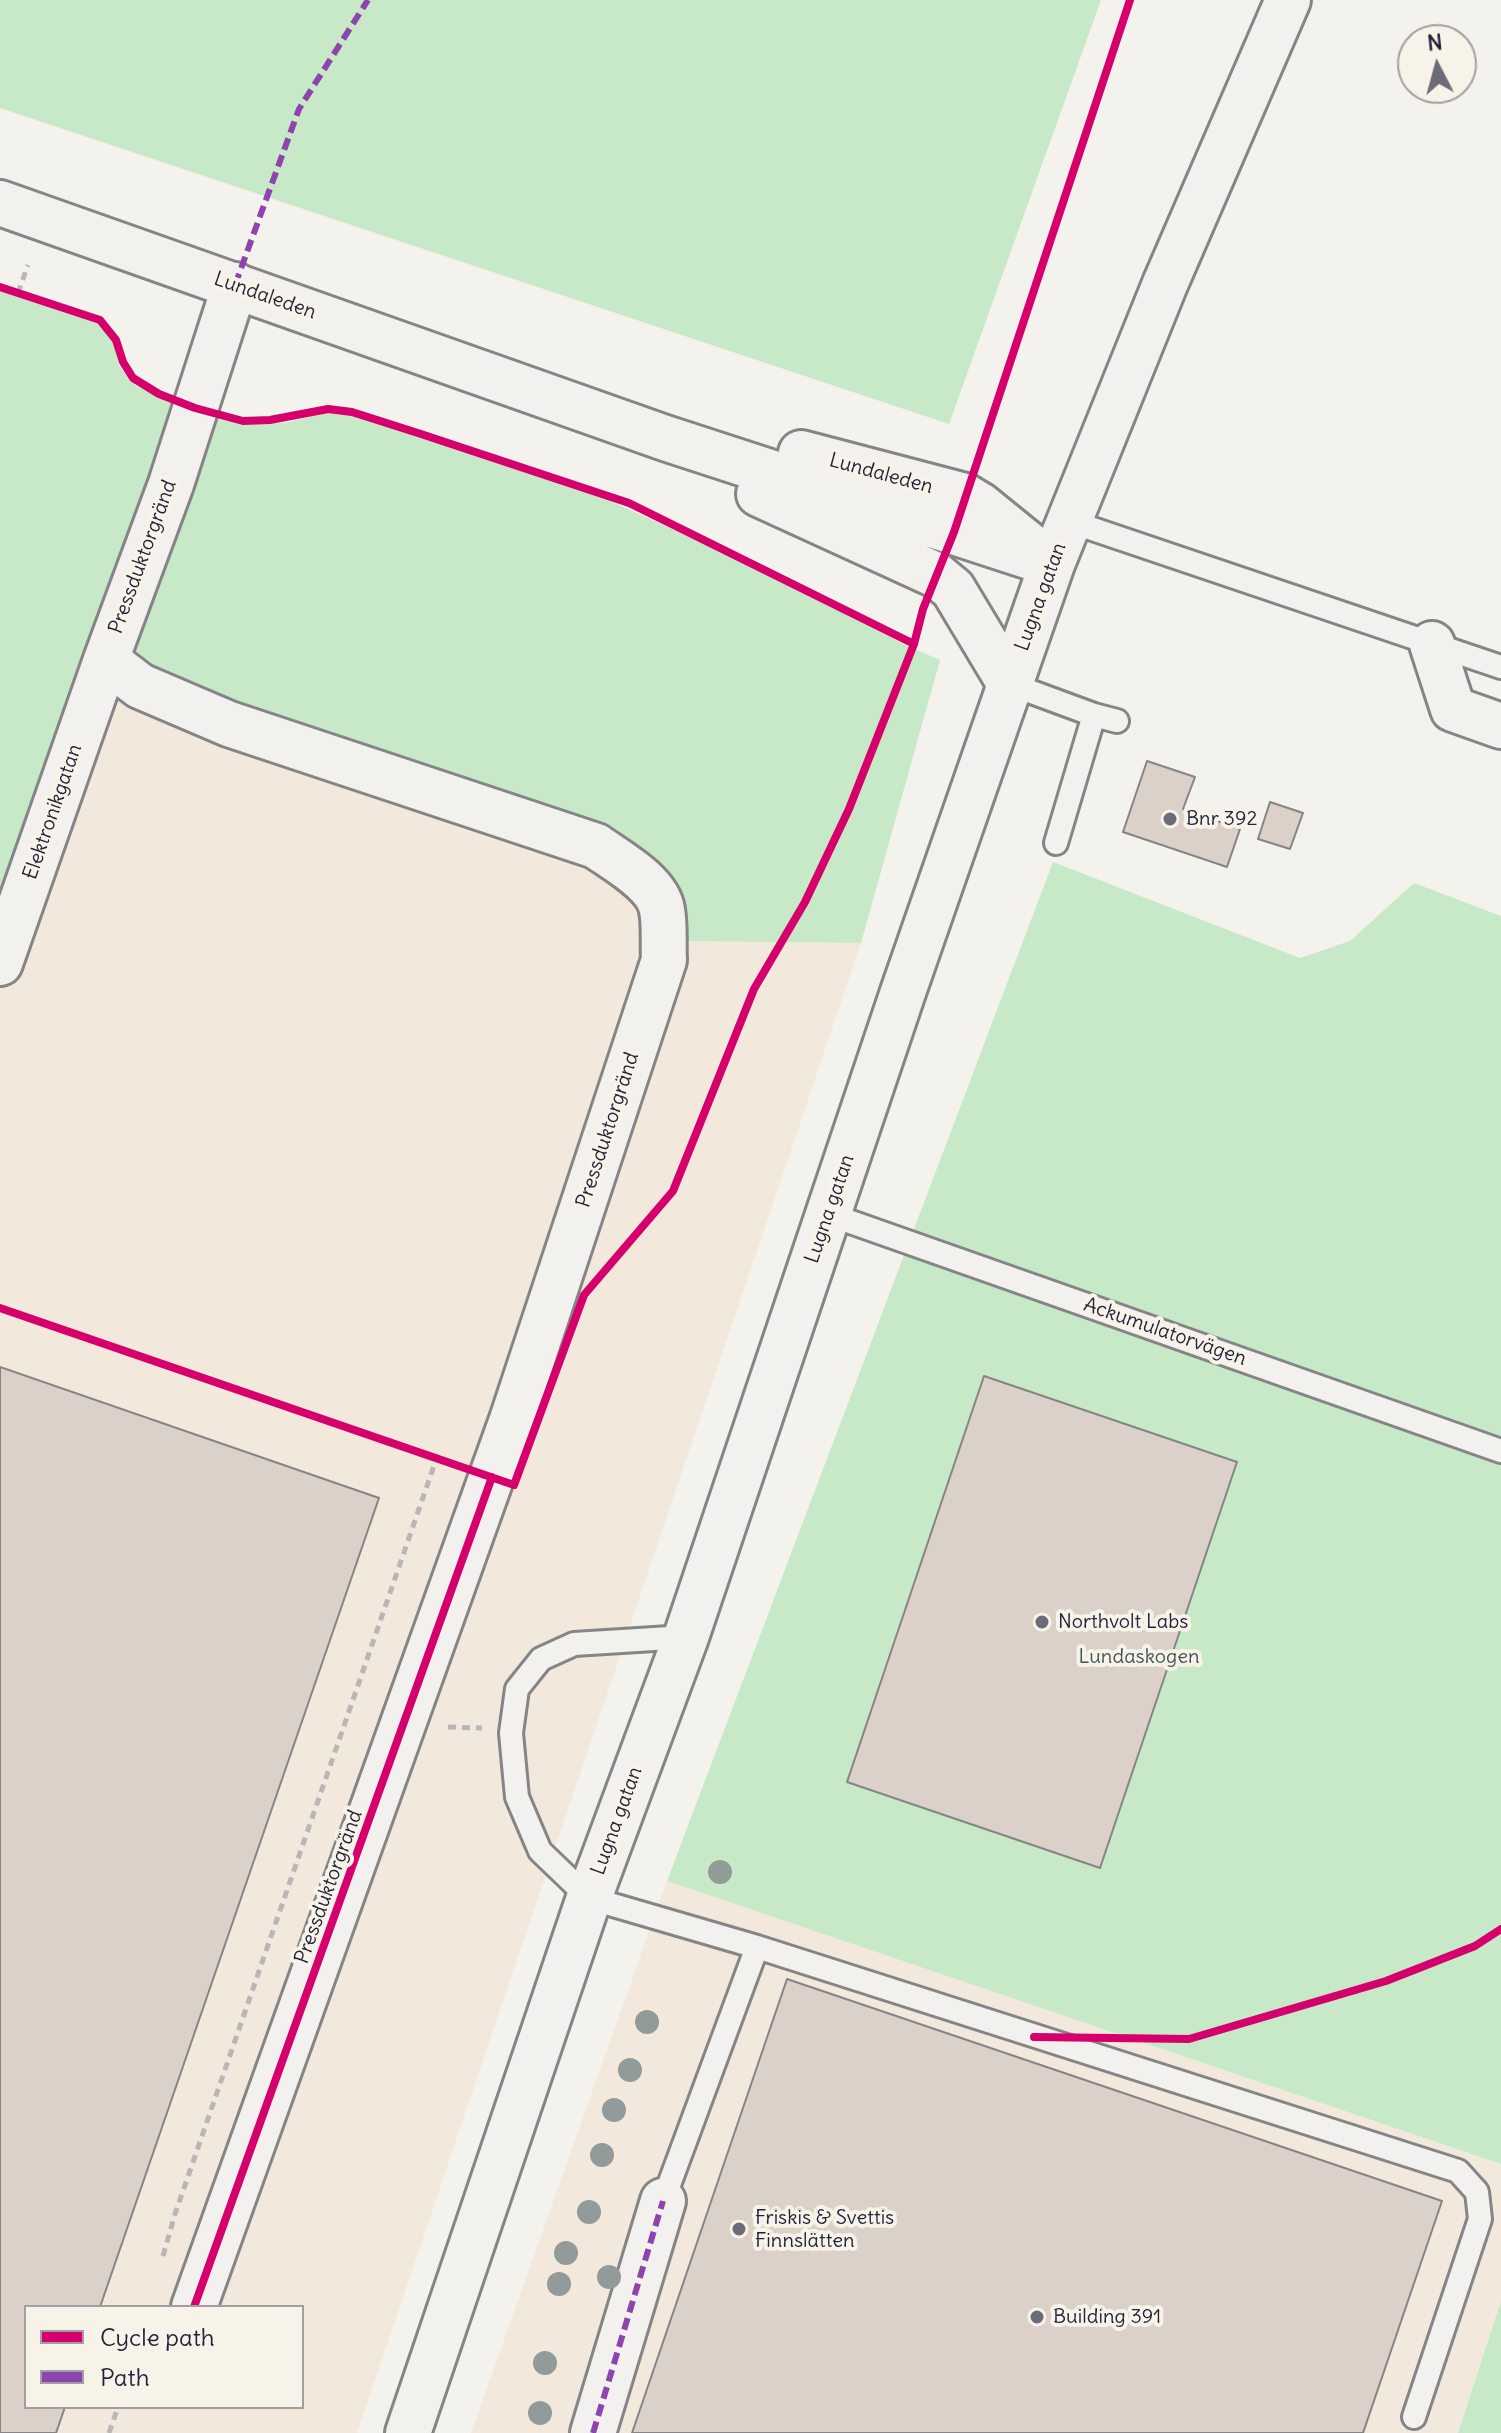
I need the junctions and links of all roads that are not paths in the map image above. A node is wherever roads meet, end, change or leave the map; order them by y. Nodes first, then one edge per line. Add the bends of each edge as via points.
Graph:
1 (1288, 0) edge
2 (0, 203) edge
3 (235, 285) junction
4 (665, 438) junction
5 (1069, 521) junction
6 (1052, 564) junction
7 (1432, 644) junction
8 (106, 660) junction
9 (1501, 667) edge
10 (1010, 684) junction
11 (1094, 715) junction
12 (1117, 721) dead end
13 (1501, 726) edge
14 (1056, 843) dead end
15 (0, 963) edge
16 (828, 1214) junction
17 (1501, 1451) edge
18 (686, 1637) junction
19 (589, 1898) junction
20 (757, 1947) junction
21 (663, 2201) joint
22 (195, 2305) edge
23 (1414, 2417) dead end
24 (408, 2433) edge
25 (593, 2433) edge

1 - 5 main road, Lugna gatan
2 - 3 main road, Lundaleden
3 - 4 main road, Lundaleden
3 - 8 main road, Pressduktorgränd via 171,484
4 - 6 main road, Lundaleden
4 - 10 main road, Lundaleden via 698,465 936,575 953,589
5 - 6 main road, Lugna gatan
5 - 7 lane
6 - 10 main road, Lugna gatan
7 - 9 lane
7 - 13 main road via 1453,709
8 - 15 main road, Elektronikgatan
8 - 22 main road, Pressduktorgränd via 140,686 229,724 596,846 641,877 662,909 664,960 492,1477
10 - 11 lane
10 - 16 main road, Lugna gatan
11 - 12 lane
11 - 14 lane
16 - 17 lane, Ackumulatorvägen
16 - 18 main road, Lugna gatan
18 - 19 main road, Lugna gatan
18 - 19 lane via 574,1644 541,1659 517,1689 511,1733 517,1797 540,1851
19 - 20 lane
19 - 24 main road, Lugna gatan
20 - 21 lane
20 - 23 lane via 1458,2171 1477,2192 1480,2219
21 - 25 main road

